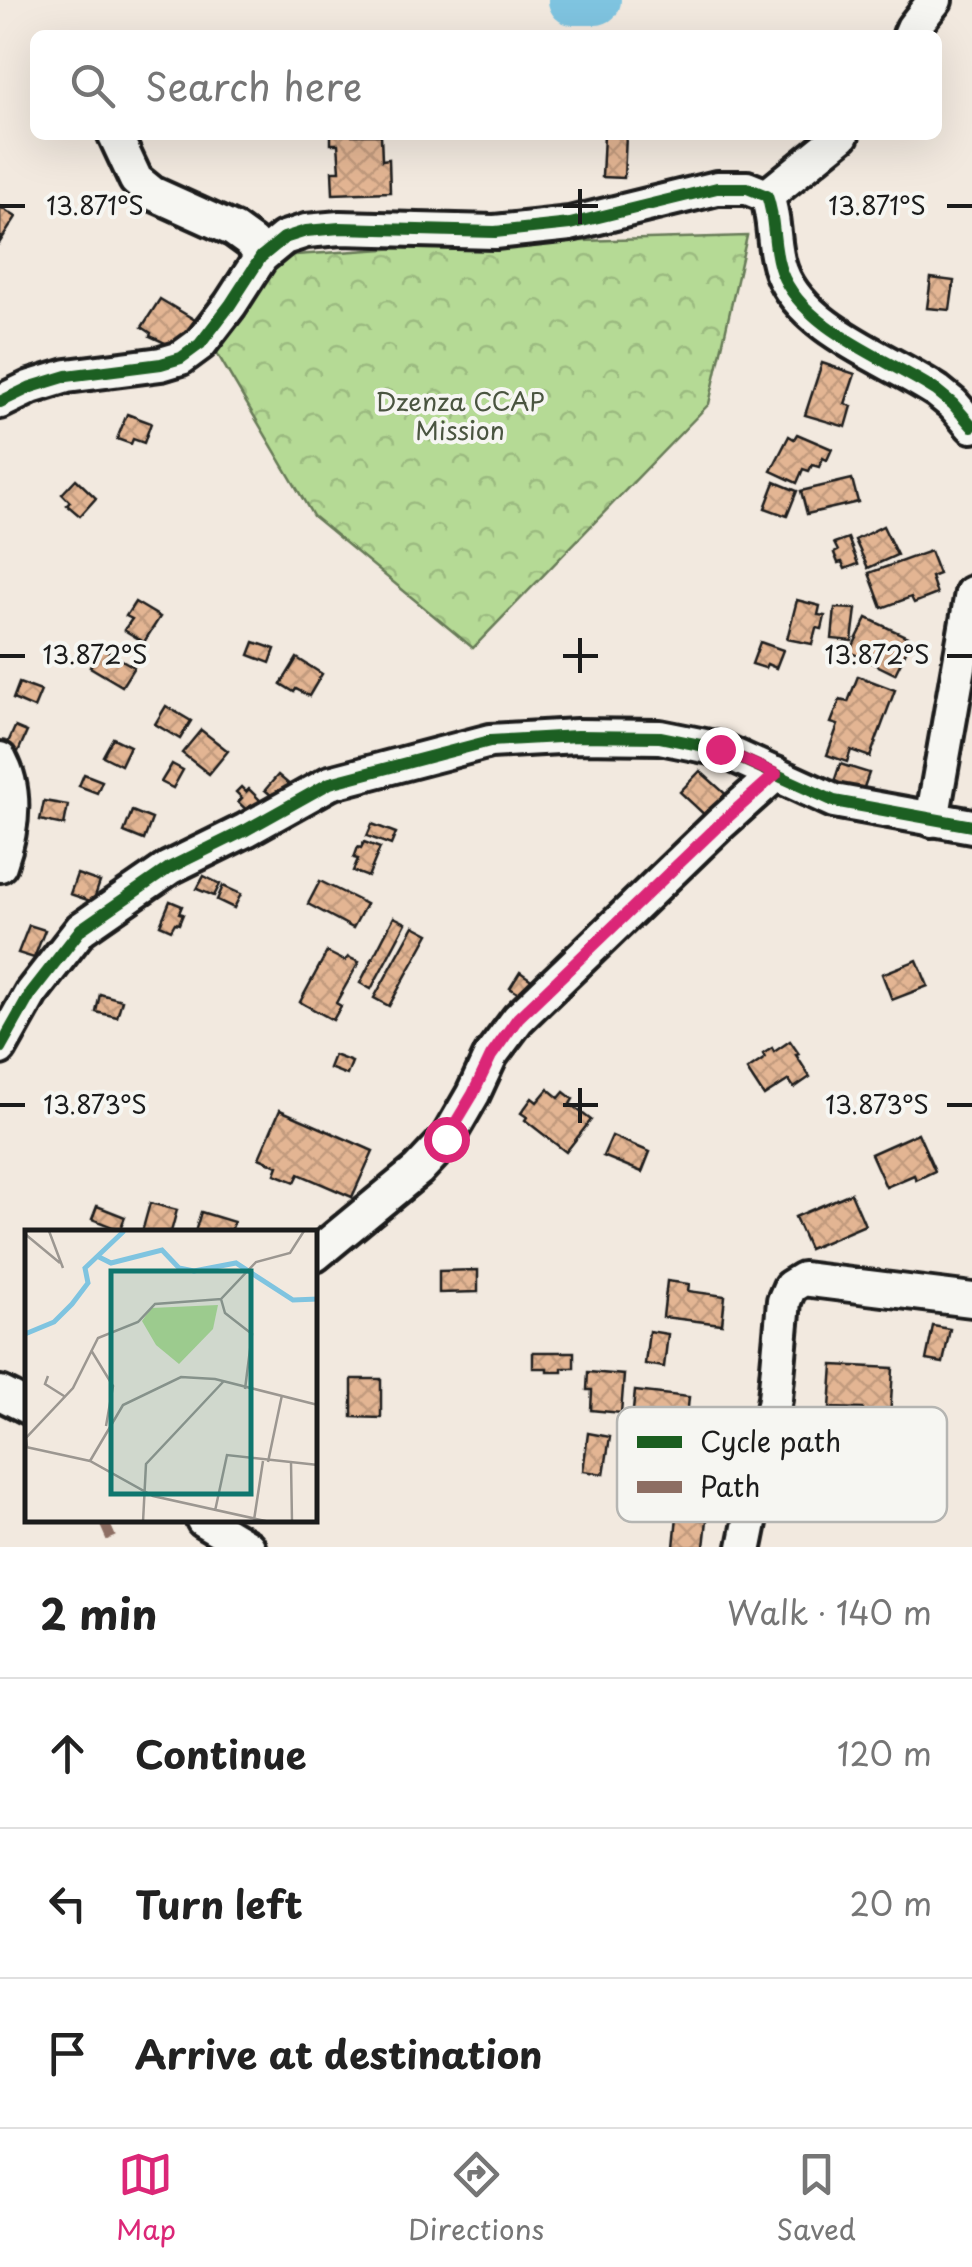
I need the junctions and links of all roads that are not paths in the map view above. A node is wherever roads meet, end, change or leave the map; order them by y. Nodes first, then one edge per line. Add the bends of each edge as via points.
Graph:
1 (935, 0) edge
2 (912, 30) edge
3 (117, 140) edge
4 (836, 140) edge
5 (767, 196) junction
6 (261, 257) junction
7 (0, 402) edge
8 (972, 426) edge
9 (972, 593) edge
10 (0, 759) edge
11 (776, 774) junction
12 (932, 820) junction
13 (972, 826) edge
14 (0, 865) edge
15 (0, 1048) edge
16 (318, 1253) edge
17 (972, 1300) edge
18 (0, 1393) edge
19 (25, 1406) edge
20 (773, 1407) edge
21 (750, 1522) edge
22 (206, 1528) edge
23 (248, 1547) edge
24 (745, 1547) edge

1 - 2 street
3 - 6 street via 136,180 234,230
4 - 5 street
5 - 6 street via 717,188 570,224 495,232 306,231
5 - 8 street via 780,268 794,296 816,319 937,391
6 - 7 street via 200,344 181,358 67,376
9 - 12 street
10 - 14 street via 12,820
11 - 12 street via 834,801
11 - 15 street via 720,749 660,737 576,736 490,741 330,784 169,868 81,929
11 - 16 street via 518,1018 446,1139
12 - 13 street
17 - 20 street via 803,1279 790,1286
18 - 19 street
21 - 24 street
22 - 23 street

